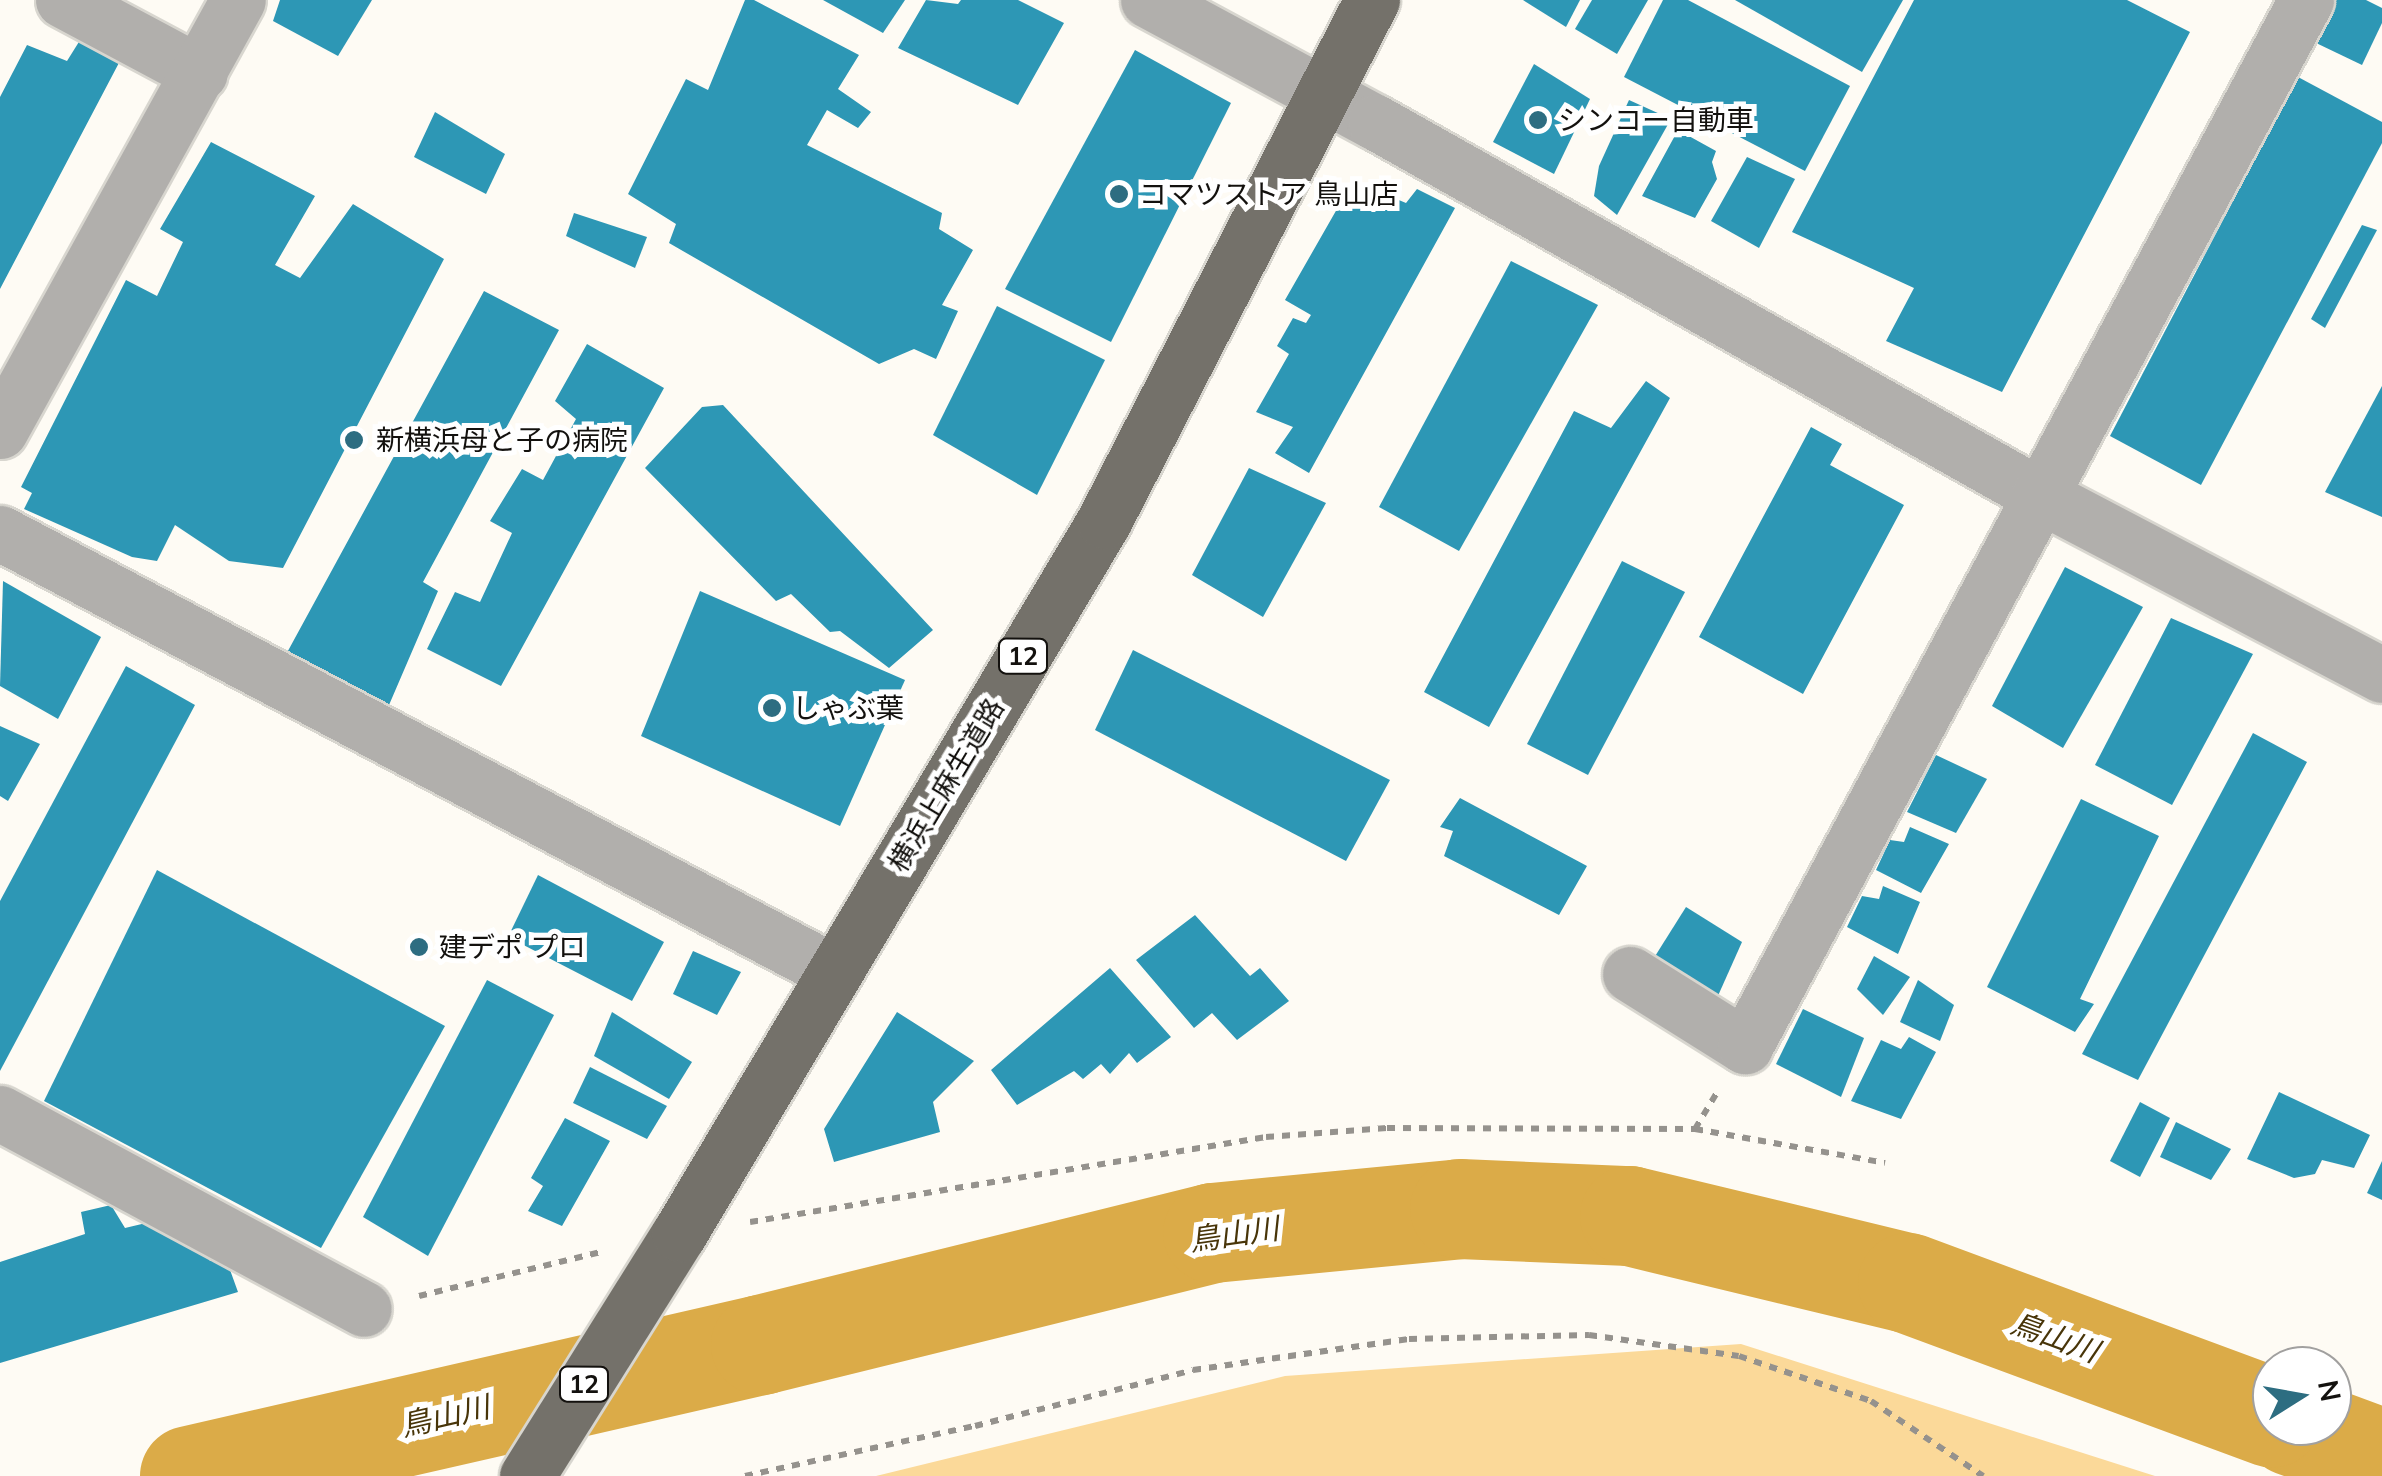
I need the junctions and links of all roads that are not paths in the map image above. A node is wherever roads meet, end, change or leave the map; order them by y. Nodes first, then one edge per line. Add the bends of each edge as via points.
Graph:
1 (63, 0) edge
2 (238, 0) edge
3 (1148, 0) edge
4 (1372, 0) edge
5 (2306, 0) edge
6 (200, 73) junction
7 (1323, 93) junction
8 (0, 431) edge
9 (2039, 495) junction
10 (0, 532) edge
11 (2382, 675) edge
12 (834, 972) junction
13 (1630, 974) dead end
14 (2, 1118) edge
15 (364, 1309) road end
16 (528, 1476) edge

1 - 6 street
2 - 6 street
3 - 7 street
4 - 7 main road, 横浜上麻生道路 / 12
5 - 9 street
6 - 8 street
7 - 9 street
7 - 12 main road, 横浜上麻生道路 / 12 via 1104,522
9 - 11 street
9 - 13 street via 1745,1046
10 - 12 street
12 - 16 main road, 横浜上麻生道路 / 12
14 - 15 street

